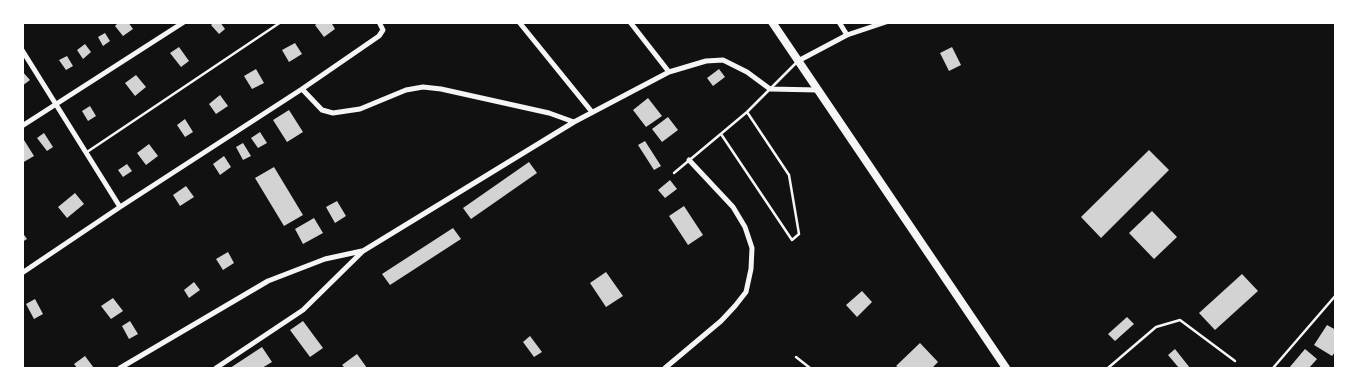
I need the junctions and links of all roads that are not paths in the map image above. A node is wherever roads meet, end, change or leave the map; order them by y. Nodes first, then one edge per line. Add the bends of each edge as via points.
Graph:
1 (184, 22) edge
2 (281, 22) edge
3 (379, 22) edge
4 (519, 22) edge
5 (630, 22) edge
6 (772, 22) edge
7 (840, 22) edge
8 (886, 22) edge
9 (847, 35) junction
10 (22, 50) edge
11 (798, 61) junction
12 (669, 72) junction
13 (302, 89) junction
14 (770, 89) junction
15 (818, 90) junction
16 (57, 104) junction
17 (592, 112) junction
18 (747, 112) junction
19 (574, 122) junction
20 (22, 126) edge
21 (721, 134) junction
22 (86, 153) junction
23 (689, 160) junction
24 (674, 173) dead end
25 (120, 206) junction
26 (363, 251) junction
27 (22, 273) edge
28 (1336, 295) edge
29 (796, 357) dead end
30 (1235, 361) dead end
31 (120, 368) edge
32 (216, 368) edge
33 (665, 368) edge
34 (810, 368) edge
35 (1006, 368) edge
36 (1108, 368) edge
37 (1274, 368) edge

1 - 16 street
2 - 22 lane
3 - 13 street via 382,30 379,36
4 - 17 street
5 - 12 street
6 - 11 highway
7 - 9 street
8 - 9 street
9 - 11 street
10 - 16 street
11 - 14 lane
11 - 15 highway
12 - 14 street via 706,60 724,60
12 - 17 street
13 - 19 street via 322,110 333,113 360,108 406,90 423,87 441,88 549,113
13 - 25 street
14 - 15 street
14 - 18 lane
15 - 35 highway
16 - 20 street
16 - 22 street
17 - 19 street
18 - 21 lane
18 - 21 lane via 789,176 800,234 792,240
19 - 26 street
21 - 23 lane
22 - 25 street
23 - 24 lane
23 - 33 street via 733,207 745,227 752,248 751,269 746,292 736,306
25 - 27 street
26 - 31 street via 325,259 268,281
26 - 32 street via 303,310
28 - 37 lane
29 - 34 lane
30 - 36 lane via 1180,320 1156,327

